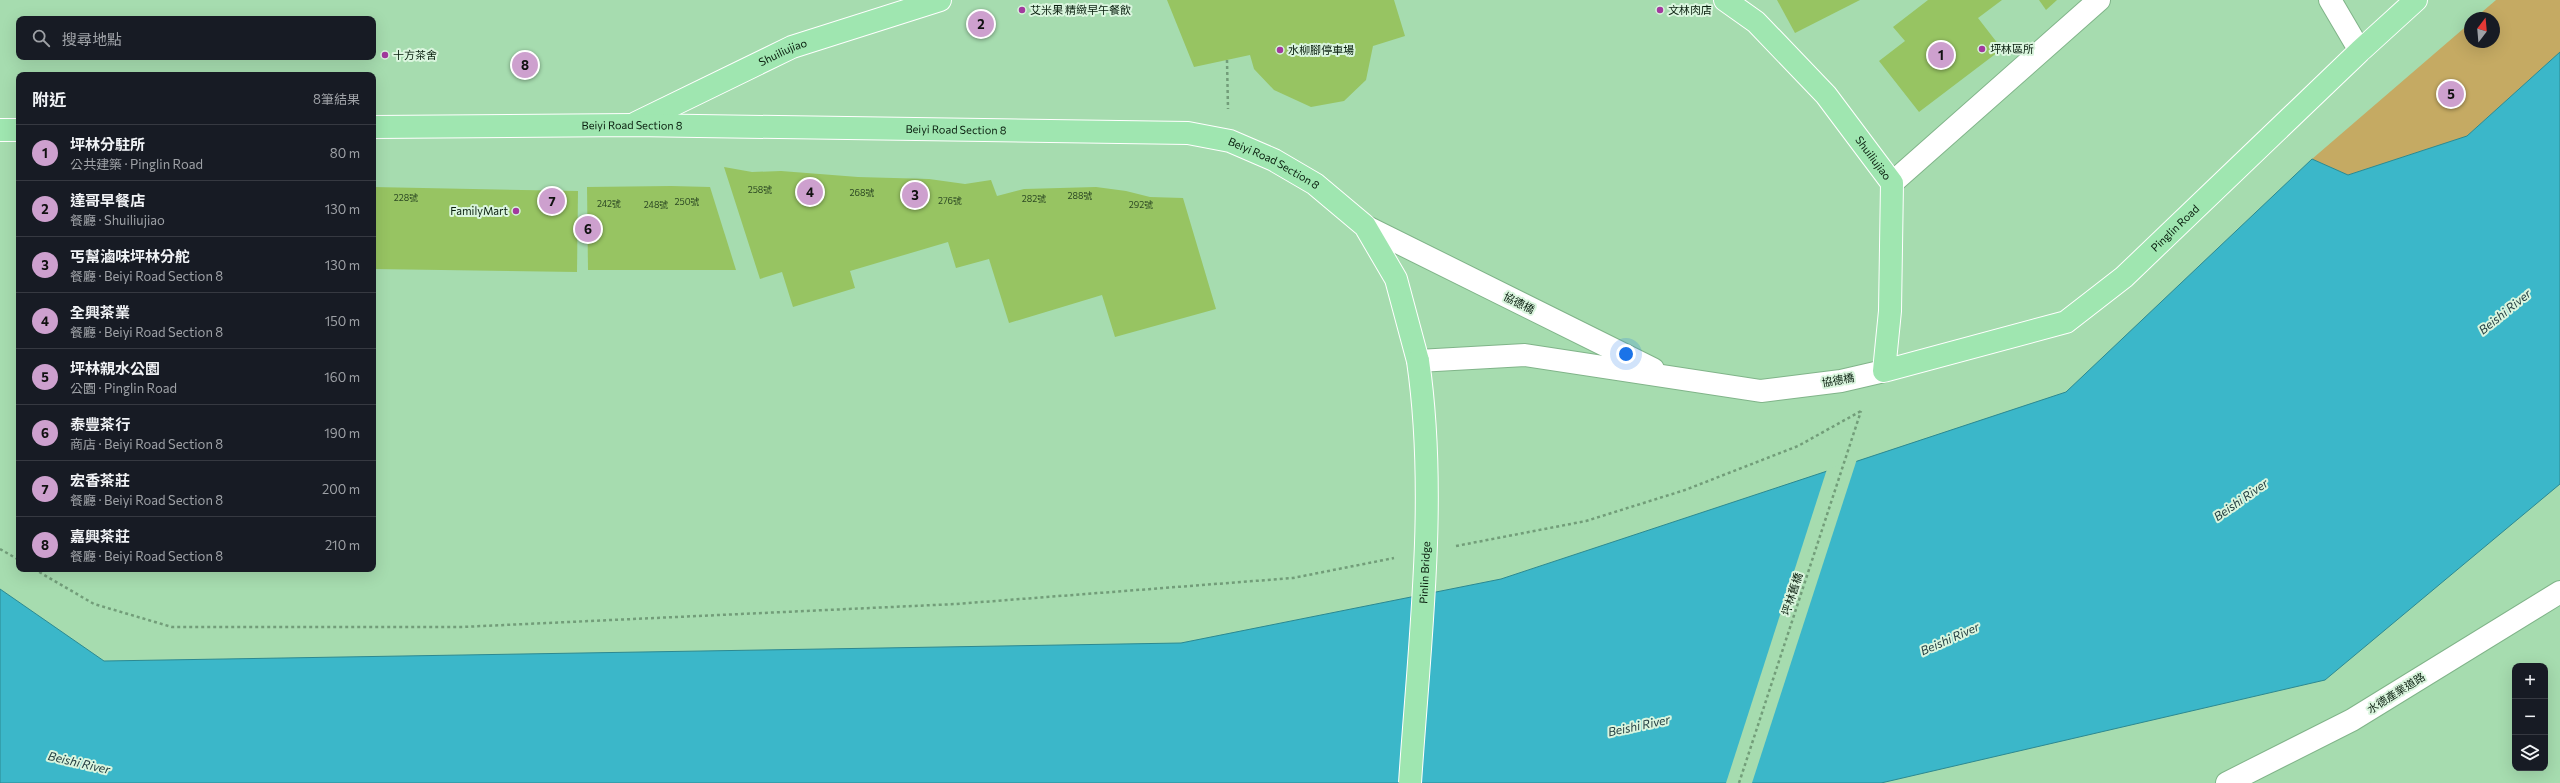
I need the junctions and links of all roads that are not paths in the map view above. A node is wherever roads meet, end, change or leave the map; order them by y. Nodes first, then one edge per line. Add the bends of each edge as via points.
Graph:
1 (940, 0) edge
2 (1725, 0) edge
3 (2099, 0) edge
4 (2330, 0) edge
5 (2416, 0) edge
6 (2360, 50) junction
7 (633, 124) junction
8 (376, 127) edge
9 (0, 130) edge
10 (16, 130) edge
11 (1892, 182) junction
12 (1366, 226) junction
13 (1418, 361) junction
14 (1884, 370) junction
15 (1672, 378) junction
16 (2560, 592) edge
17 (1410, 783) edge
18 (2227, 783) edge

1 - 7 main road, Shuiliujiao via 792,47
2 - 11 main road, Shuiliujiao via 1756,22 1826,95
3 - 11 street
4 - 6 street
5 - 6 main road, Pinglin Road
6 - 14 main road, Pinglin Road via 2124,278 2066,322
7 - 8 main road, Beiyi Road Section 8
7 - 12 main road, Beiyi Road Section 8 via 1188,133 1230,141 1274,160 1315,184
9 - 10 main road
11 - 14 main road, Shuiliujiao via 1890,311
12 - 13 main road, Beiyi Road Section 8 via 1396,280
12 - 15 street, 協德橋
13 - 15 street, 協德橋 via 1525,355
13 - 17 main road, Pinlin Bridge, bridge via 1424,405 1427,509
14 - 15 street, 協德橋 via 1840,381 1762,391
16 - 18 street, 水德產業道路 via 2352,720

